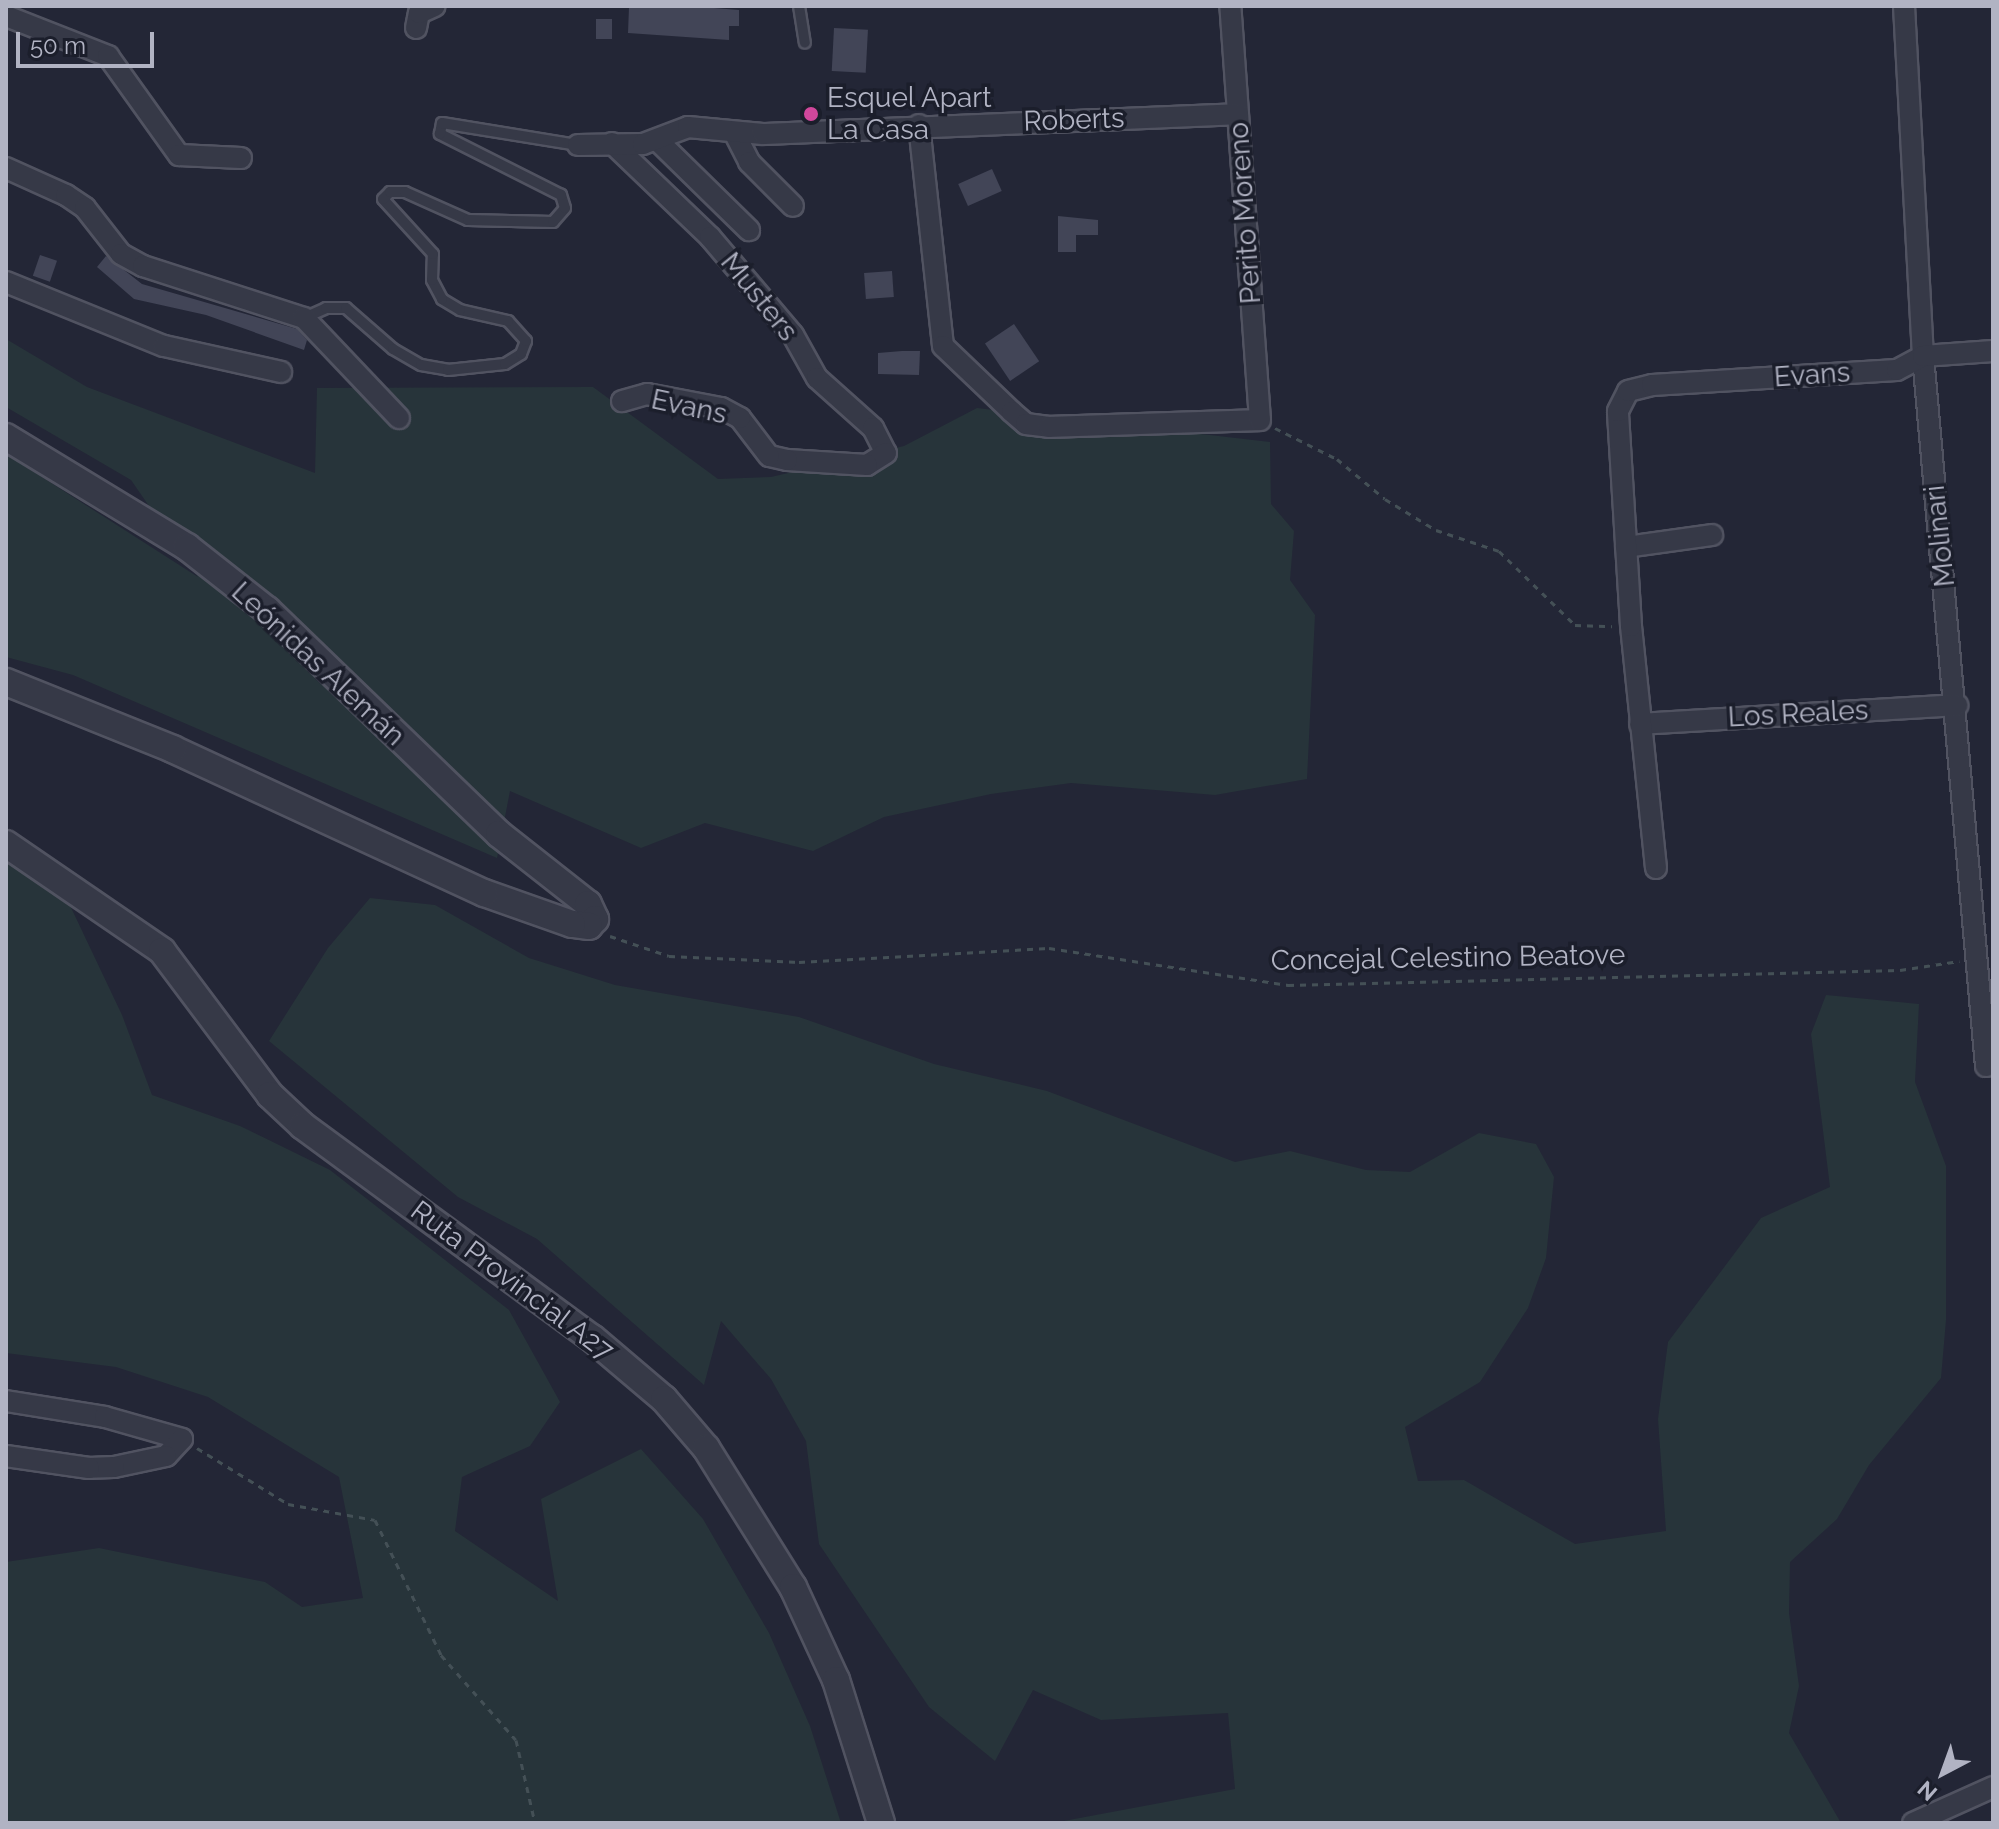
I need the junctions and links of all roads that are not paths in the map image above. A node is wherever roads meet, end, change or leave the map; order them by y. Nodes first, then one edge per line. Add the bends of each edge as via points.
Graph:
1 (435, 6) edge
2 (799, 6) edge
3 (1230, 6) edge
4 (1904, 6) edge
5 (6, 16) edge
6 (416, 28) dead end
7 (805, 43) dead end
8 (1238, 114) junction
9 (919, 125) junction
10 (734, 132) junction
11 (657, 140) junction
12 (612, 143) junction
13 (578, 145) joint
14 (241, 158) dead end
15 (6, 168) edge
16 (793, 206) dead end
17 (749, 230) dead end
18 (6, 282) edge
19 (304, 318) junction
20 (1993, 351) edge
21 (1923, 356) junction
22 (281, 372) dead end
23 (622, 401) dead end
24 (399, 418) dead end
25 (6, 437) edge
26 (880, 461) joint
27 (1712, 535) dead end
28 (1626, 547) junction
29 (6, 682) edge
30 (1957, 705) junction
31 (1640, 724) junction
32 (6, 844) edge
33 (1656, 868) dead end
34 (1986, 1066) dead end
35 (6, 1401) edge
36 (6, 1456) edge
37 (1993, 1787) edge
38 (881, 1823) edge
39 (1913, 1823) edge

1 - 6 street via 419,13
2 - 7 lane
3 - 8 street, Perito Moreno
4 - 21 street, Molinari
5 - 14 street via 108,56 179,155
8 - 9 street, Roberts
8 - 9 street, Perito Moreno via 1260,420 1026,424 943,346
9 - 10 street, Roberts
10 - 11 street, Roberts via 688,127
10 - 16 street via 749,162
11 - 12 street, Roberts
11 - 17 street
12 - 13 street, Roberts
12 - 26 street, Musters via 710,237 793,335 817,378 873,428 884,442
13 - 19 lane via 442,123 440,134 561,195 565,208 553,222 468,220 405,192 390,192 383,199 433,254 432,280 442,299 460,310 508,321 526,341 521,354 505,364 448,370 421,365 393,349 346,308 326,308
15 - 19 street via 85,208 121,254 143,266
18 - 22 street via 164,346
19 - 24 street
20 - 21 street, Evans
21 - 28 street, Evans via 1897,370 1652,385 1628,391 1618,411
21 - 30 street, Molinari
23 - 26 street, Evans via 647,394 721,408 740,418 769,456
25 - 29 street, Leónidas Alemán via 187,547 267,610 488,824 588,904 595,919 589,926 484,893 173,749
27 - 28 street
28 - 31 street
30 - 31 street, Los Reales
30 - 34 street, Molinari
31 - 33 street
32 - 38 street, Ruta Provincial A27 via 162,951 270,1095 303,1126 592,1338 664,1399 706,1448 793,1587 836,1680
35 - 36 street via 105,1417 182,1439 166,1456 114,1467
37 - 39 street

